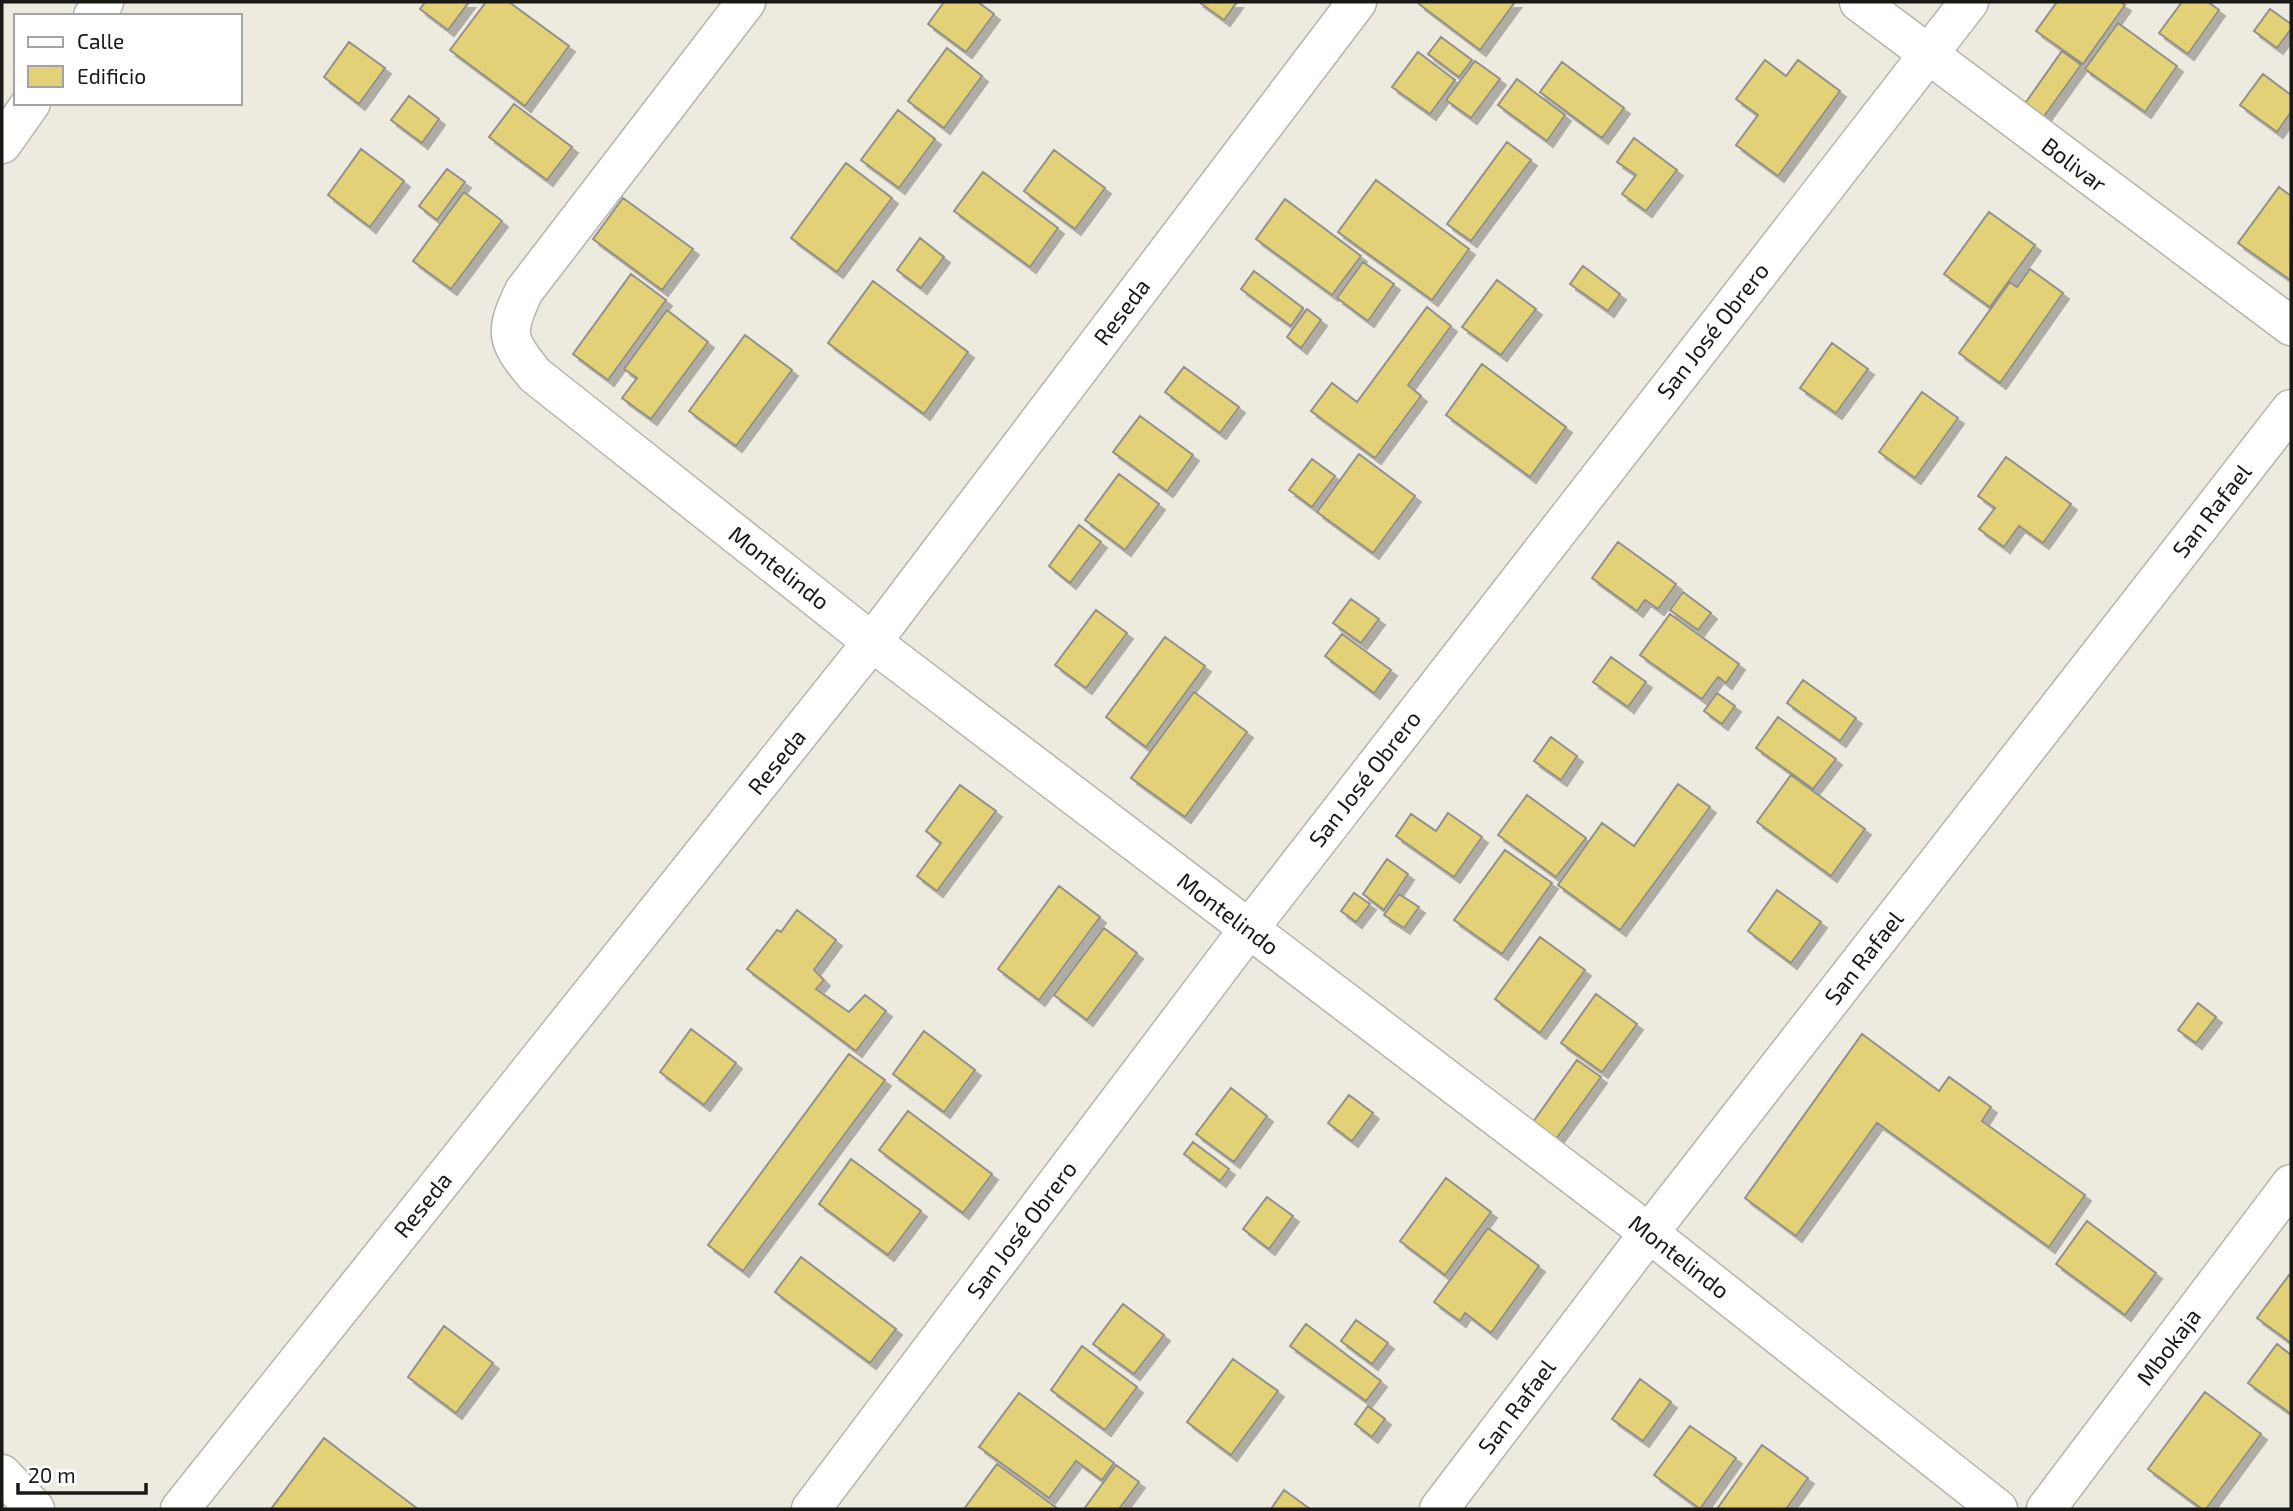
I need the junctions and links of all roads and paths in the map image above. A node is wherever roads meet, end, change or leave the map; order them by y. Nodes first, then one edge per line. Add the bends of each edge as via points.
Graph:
1 (746, 2) edge
2 (1357, 2) edge
3 (1859, 2) edge
4 (1969, 2) edge
5 (1927, 55) junction
6 (30, 105) edge
7 (2, 144) edge
8 (2291, 326) edge
9 (2291, 410) edge
10 (872, 642) junction
11 (1248, 930) junction
12 (2291, 1184) edge
13 (1649, 1233) junction
14 (2, 1474) edge
15 (35, 1509) edge
16 (180, 1509) edge
17 (811, 1509) edge
18 (1439, 1509) edge
19 (1998, 1509) edge
20 (2046, 1509) edge

1 - 10 street, Montelindo via 524,291 510,320 513,349 535,375
2 - 10 street, Reseda
3 - 5 street, Bolivar
4 - 5 street, San José Obrero
5 - 8 street, Bolivar
5 - 11 street, San José Obrero
6 - 7 street
9 - 13 street, San Rafael
10 - 11 street, Montelindo
10 - 16 street, Reseda
11 - 13 street, Montelindo
11 - 17 street, San José Obrero
12 - 20 street, Mbokaja
13 - 18 street, San Rafael
13 - 19 street, Montelindo
14 - 15 street

